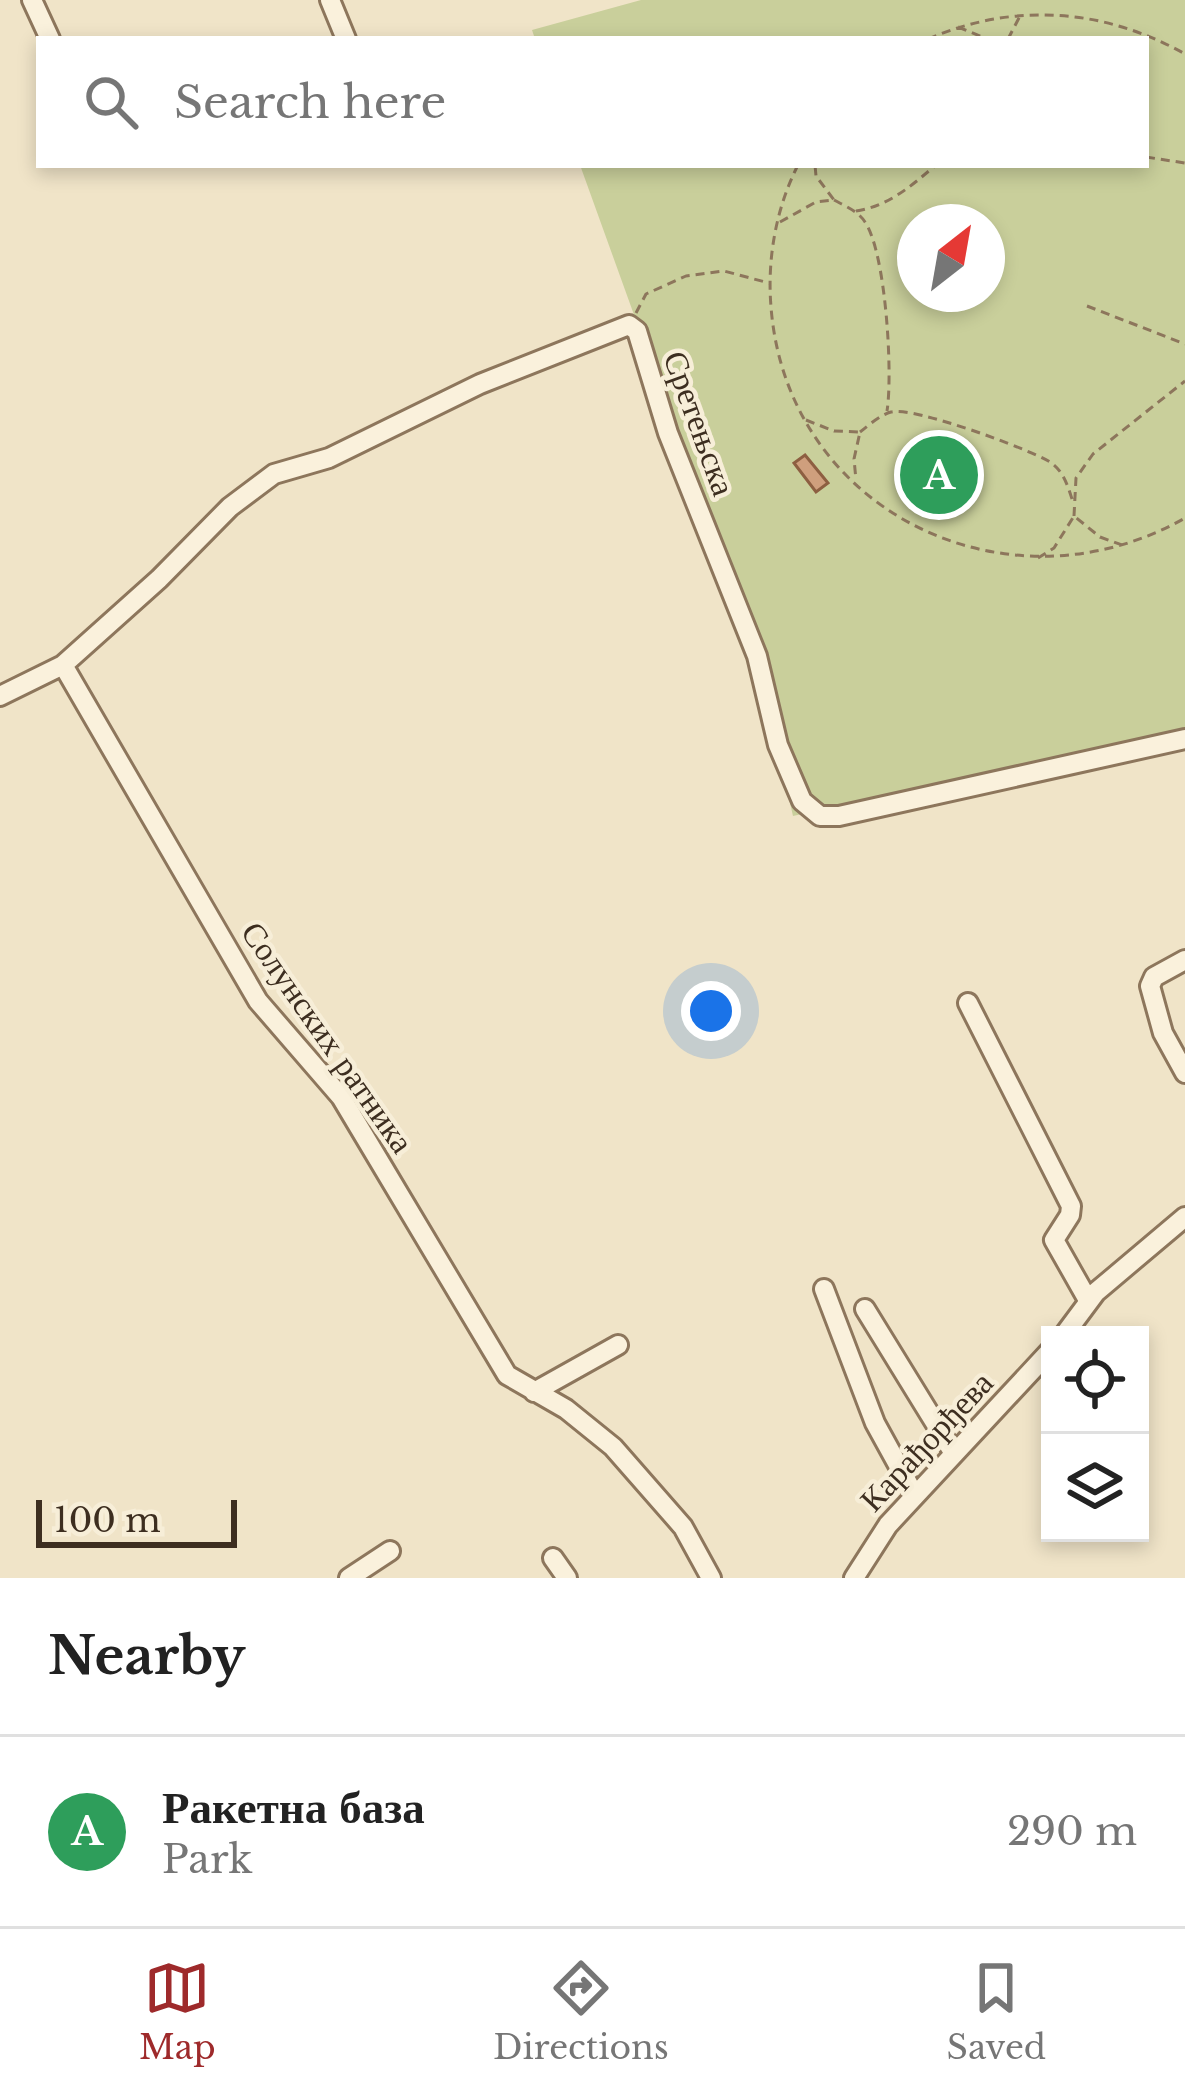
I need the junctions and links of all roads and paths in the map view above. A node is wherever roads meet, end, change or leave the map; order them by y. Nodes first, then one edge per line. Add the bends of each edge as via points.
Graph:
1 (32, 0) edge
2 (330, 0) edge
3 (1021, 14) junction
4 (956, 27) junction
5 (49, 36) edge
6 (345, 36) edge
7 (935, 36) edge
8 (979, 36) edge
9 (1010, 36) edge
10 (1147, 36) edge
11 (1149, 37) edge
12 (1185, 54) edge
13 (1149, 157) edge
14 (1185, 163) edge
15 (797, 168) edge
16 (815, 168) edge
17 (933, 168) edge
18 (833, 200) junction
19 (854, 211) junction
20 (776, 224) junction
21 (769, 284) junction
22 (1087, 306) dead end
23 (629, 326) junction
24 (1185, 344) edge
25 (1185, 381) edge
26 (886, 412) junction
27 (805, 420) junction
28 (860, 432) junction
29 (856, 485) junction
30 (1073, 502) junction
31 (1074, 516) junction
32 (1185, 518) edge
33 (1125, 546) junction
34 (1036, 559) junction
35 (63, 665) junction
36 (0, 696) edge
37 (1185, 739) edge
38 (1185, 960) edge
39 (968, 1003) dead end
40 (1185, 1073) edge
41 (1185, 1217) edge
42 (1164, 1234) junction
43 (1185, 1242) edge
44 (824, 1289) dead end
45 (1088, 1300) junction
46 (866, 1309) dead end
47 (1070, 1326) edge
48 (618, 1345) dead end
49 (1041, 1360) edge
50 (534, 1392) junction
51 (953, 1452) junction
52 (914, 1494) junction
53 (389, 1551) dead end
54 (553, 1558) dead end
55 (349, 1578) edge
56 (567, 1578) edge
57 (711, 1578) edge
58 (854, 1578) edge

1 - 5 street
2 - 6 street
3 - 4 path
3 - 9 path
3 - 10 path via 1095,18
4 - 7 path
4 - 8 path
11 - 12 path
13 - 14 path
15 - 20 path
16 - 18 path
17 - 19 path via 896,197
18 - 19 path
18 - 20 path
19 - 26 path via 878,259 892,377
20 - 21 path
21 - 23 path via 724,271 686,276 646,294
21 - 27 path via 779,354
22 - 24 path
23 - 35 street, Сретењска via 480,384 328,458 274,474
23 - 37 street, Сретењска via 758,656 778,745 813,811 838,816
25 - 30 path via 1094,454 1076,478
26 - 28 path
26 - 30 path via 946,422 1052,463
27 - 28 path
27 - 29 path
28 - 29 path
29 - 34 path via 921,530
30 - 31 path
31 - 33 path
31 - 34 path via 1054,548
32 - 33 path
33 - 34 path
35 - 36 street
35 - 50 street, Солунских ратника via 258,1001 341,1097 507,1375
38 - 40 street via 1150,986
39 - 45 street via 1071,1206 1054,1240
41 - 42 street
42 - 43 street
42 - 45 street
44 - 52 street via 874,1423
45 - 47 street
46 - 51 street
48 - 50 street
49 - 51 street, Карађорђева
50 - 57 street, Солунских ратника via 613,1447 682,1527
51 - 52 street, Карађорђева
52 - 58 street, Карађорђева
53 - 55 street
54 - 56 street

